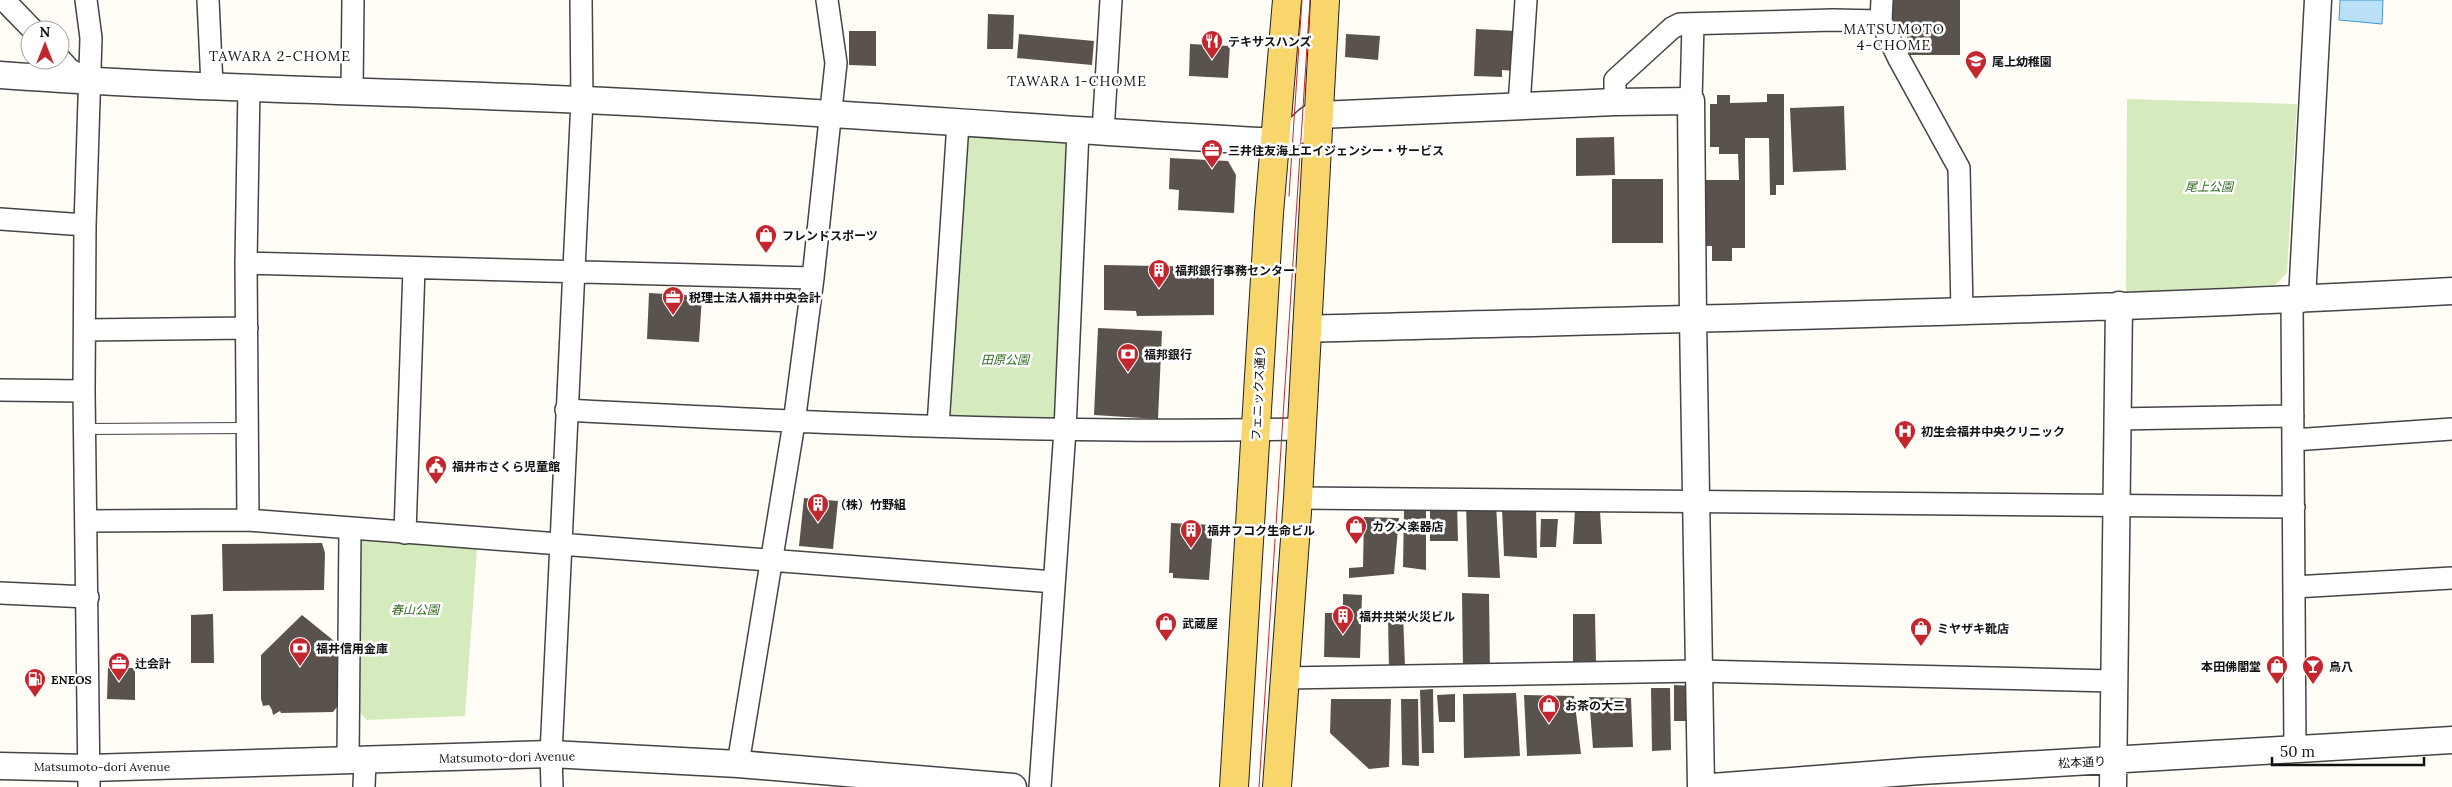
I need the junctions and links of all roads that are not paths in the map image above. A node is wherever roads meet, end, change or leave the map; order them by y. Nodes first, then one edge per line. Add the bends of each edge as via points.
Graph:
1 (4, 0) edge
2 (86, 0) edge
3 (208, 0) edge
4 (353, 0) edge
5 (581, 0) edge
6 (827, 0) edge
7 (1111, 0) edge
8 (1287, 0) edge
9 (1325, 0) edge
10 (1526, 0) edge
11 (1882, 0) edge
12 (2318, 0) edge
13 (23, 20) edge
14 (1881, 22) junction
15 (1693, 24) junction
16 (70, 70) edge
17 (0, 75) edge
18 (89, 81) junction
19 (212, 85) junction
20 (249, 87) junction
21 (352, 91) junction
22 (582, 100) junction
23 (1691, 101) junction
24 (1615, 102) junction
25 (1519, 106) junction
26 (831, 112) junction
27 (1320, 115) junction
28 (958, 122) junction
29 (1091, 132) junction
30 (1276, 141) junction
31 (0, 220) edge
32 (85, 225) junction
33 (246, 263) junction
34 (414, 268) junction
35 (573, 273) junction
36 (812, 278) junction
37 (2452, 291) edge
38 (2297, 299) junction
39 (2118, 305) junction
40 (1962, 311) junction
41 (1692, 318) junction
42 (247, 328) junction
43 (1307, 329) junction
44 (85, 330) junction
45 (0, 390) edge
46 (84, 392) junction
47 (566, 410) junction
48 (2293, 416) junction
49 (2116, 419) junction
50 (794, 422) junction
51 (938, 426) junction
52 (247, 428) junction
53 (86, 429) junction
54 (1301, 429) junction
55 (2452, 429) edge
56 (1065, 430) junction
57 (1256, 430) junction
58 (2293, 440) junction
59 (1298, 498) junction
60 (1696, 501) junction
61 (2116, 505) junction
62 (2294, 507) junction
63 (248, 520) junction
64 (87, 521) junction
65 (350, 528) junction
66 (405, 533) junction
67 (560, 545) junction
68 (772, 561) junction
69 (2452, 578) edge
70 (1054, 582) junction
71 (2294, 587) junction
72 (0, 593) edge
73 (88, 597) junction
74 (1699, 671) junction
75 (1285, 678) junction
76 (2112, 681) junction
77 (2452, 740) edge
78 (2296, 750) junction
79 (551, 754) junction
80 (356, 760) junction
81 (2113, 760) junction
82 (0, 766) edge
83 (736, 776) edge
84 (89, 778) edge
85 (1920, 779) edge
86 (364, 787) edge
87 (552, 787) edge
88 (1013, 787) edge
89 (1040, 787) edge
90 (1234, 787) edge
91 (1277, 787) edge
92 (1701, 787) edge
93 (1712, 787) edge
94 (2113, 787) edge

1 - 13 street
2 - 18 street via 91,38
3 - 19 street
4 - 21 street
5 - 22 street
6 - 26 street via 836,57
7 - 29 street
8 - 30 main road, フェニックス通り
9 - 27 main road
10 - 25 street
11 - 14 street
12 - 38 street
14 - 15 street via 1833,20
14 - 40 street via 1959,168
15 - 23 street
15 - 24 street via 1676,26 1615,80
16 - 18 street
17 - 18 street
18 - 19 street
18 - 32 street
19 - 20 street
20 - 21 street
20 - 33 street
21 - 22 street
22 - 26 street
22 - 35 street
23 - 24 street
23 - 41 street
24 - 25 street
25 - 27 street
26 - 28 street
26 - 36 street
27 - 30 street
27 - 43 main road
28 - 29 street
28 - 51 street
29 - 30 street
29 - 56 street
30 - 57 main road, フェニックス通り
31 - 32 street
32 - 44 street
33 - 34 street
33 - 42 street
34 - 35 street
34 - 66 street
35 - 36 street
35 - 47 street
36 - 50 street
37 - 38 street
38 - 39 street
38 - 48 street
39 - 40 street
39 - 49 street
40 - 41 street
41 - 43 street
41 - 60 street
42 - 44 street
42 - 52 street
43 - 54 main road
44 - 46 street
45 - 46 street
46 - 53 street
47 - 50 street
47 - 67 street
48 - 49 street
48 - 58 street
49 - 61 street
50 - 51 street
50 - 68 street
51 - 56 street
52 - 53 lane
52 - 63 street
53 - 64 street
54 - 57 street
54 - 59 main road
55 - 58 street
56 - 57 street
56 - 70 street
57 - 90 main road, フェニックス通り
58 - 62 street
59 - 60 street
59 - 75 main road
60 - 61 street
60 - 74 street
61 - 62 street
61 - 76 street
62 - 71 street
63 - 64 street
63 - 65 street
64 - 73 street
65 - 66 street
65 - 80 street
66 - 67 street
67 - 68 street
67 - 79 street
68 - 70 street
68 - 83 street
69 - 71 street
70 - 89 street
71 - 78 street
72 - 73 street
73 - 84 street
74 - 75 street
74 - 76 street
74 - 92 street
75 - 91 main road
76 - 81 street
77 - 78 street, 松本通り
78 - 81 street, 松本通り
79 - 80 street, Matsumoto-dori Avenue
79 - 83 street, Matsumoto-dori Avenue
79 - 87 street
80 - 84 street, Matsumoto-dori Avenue
80 - 86 street
81 - 85 street, 松本通り
81 - 94 street
82 - 84 street, Matsumoto-dori Avenue
83 - 88 street, Matsumoto-dori Avenue
85 - 93 street, 松本通り

